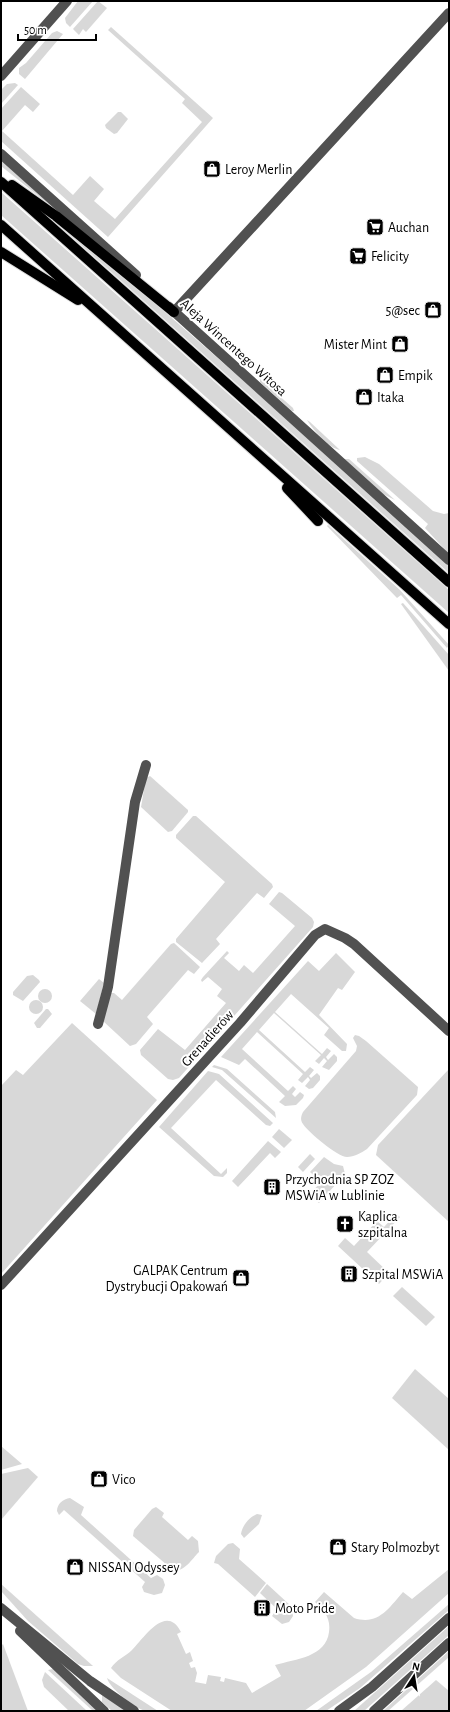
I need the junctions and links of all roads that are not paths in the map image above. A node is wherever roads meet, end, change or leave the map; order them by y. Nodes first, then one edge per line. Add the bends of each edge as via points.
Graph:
1 (67, 1) edge
2 (449, 13) edge
3 (1, 76) edge
4 (1, 154) edge
5 (1, 179) edge
6 (1, 182) edge
7 (1, 225) edge
8 (1, 252) edge
9 (99, 312) junction
10 (174, 312) junction
11 (253, 451) junction
12 (318, 521) dead end
13 (449, 560) edge
14 (449, 582) edge
15 (449, 624) edge
16 (146, 765) dead end
17 (98, 1024) dead end
18 (449, 1031) edge
19 (1, 1285) edge
20 (1, 1609) edge
21 (449, 1618) edge
22 (449, 1643) edge
23 (104, 1711) edge
24 (134, 1711) edge
25 (339, 1711) edge
26 (374, 1711) edge

1 - 3 street
2 - 10 street
4 - 10 street, Aleja Wincentego Witosa
5 - 10 main road via 51,212
6 - 14 main road
7 - 9 main road
8 - 9 main road
9 - 11 main road
10 - 13 street, Aleja Wincentego Witosa
11 - 12 main road
11 - 15 main road
16 - 17 street via 135,802 108,987
18 - 19 street, Grenadierów via 354,944 325,929 315,935 240,1023
20 - 23 street
20 - 24 street via 90,1681
21 - 25 street via 372,1687
22 - 26 street

